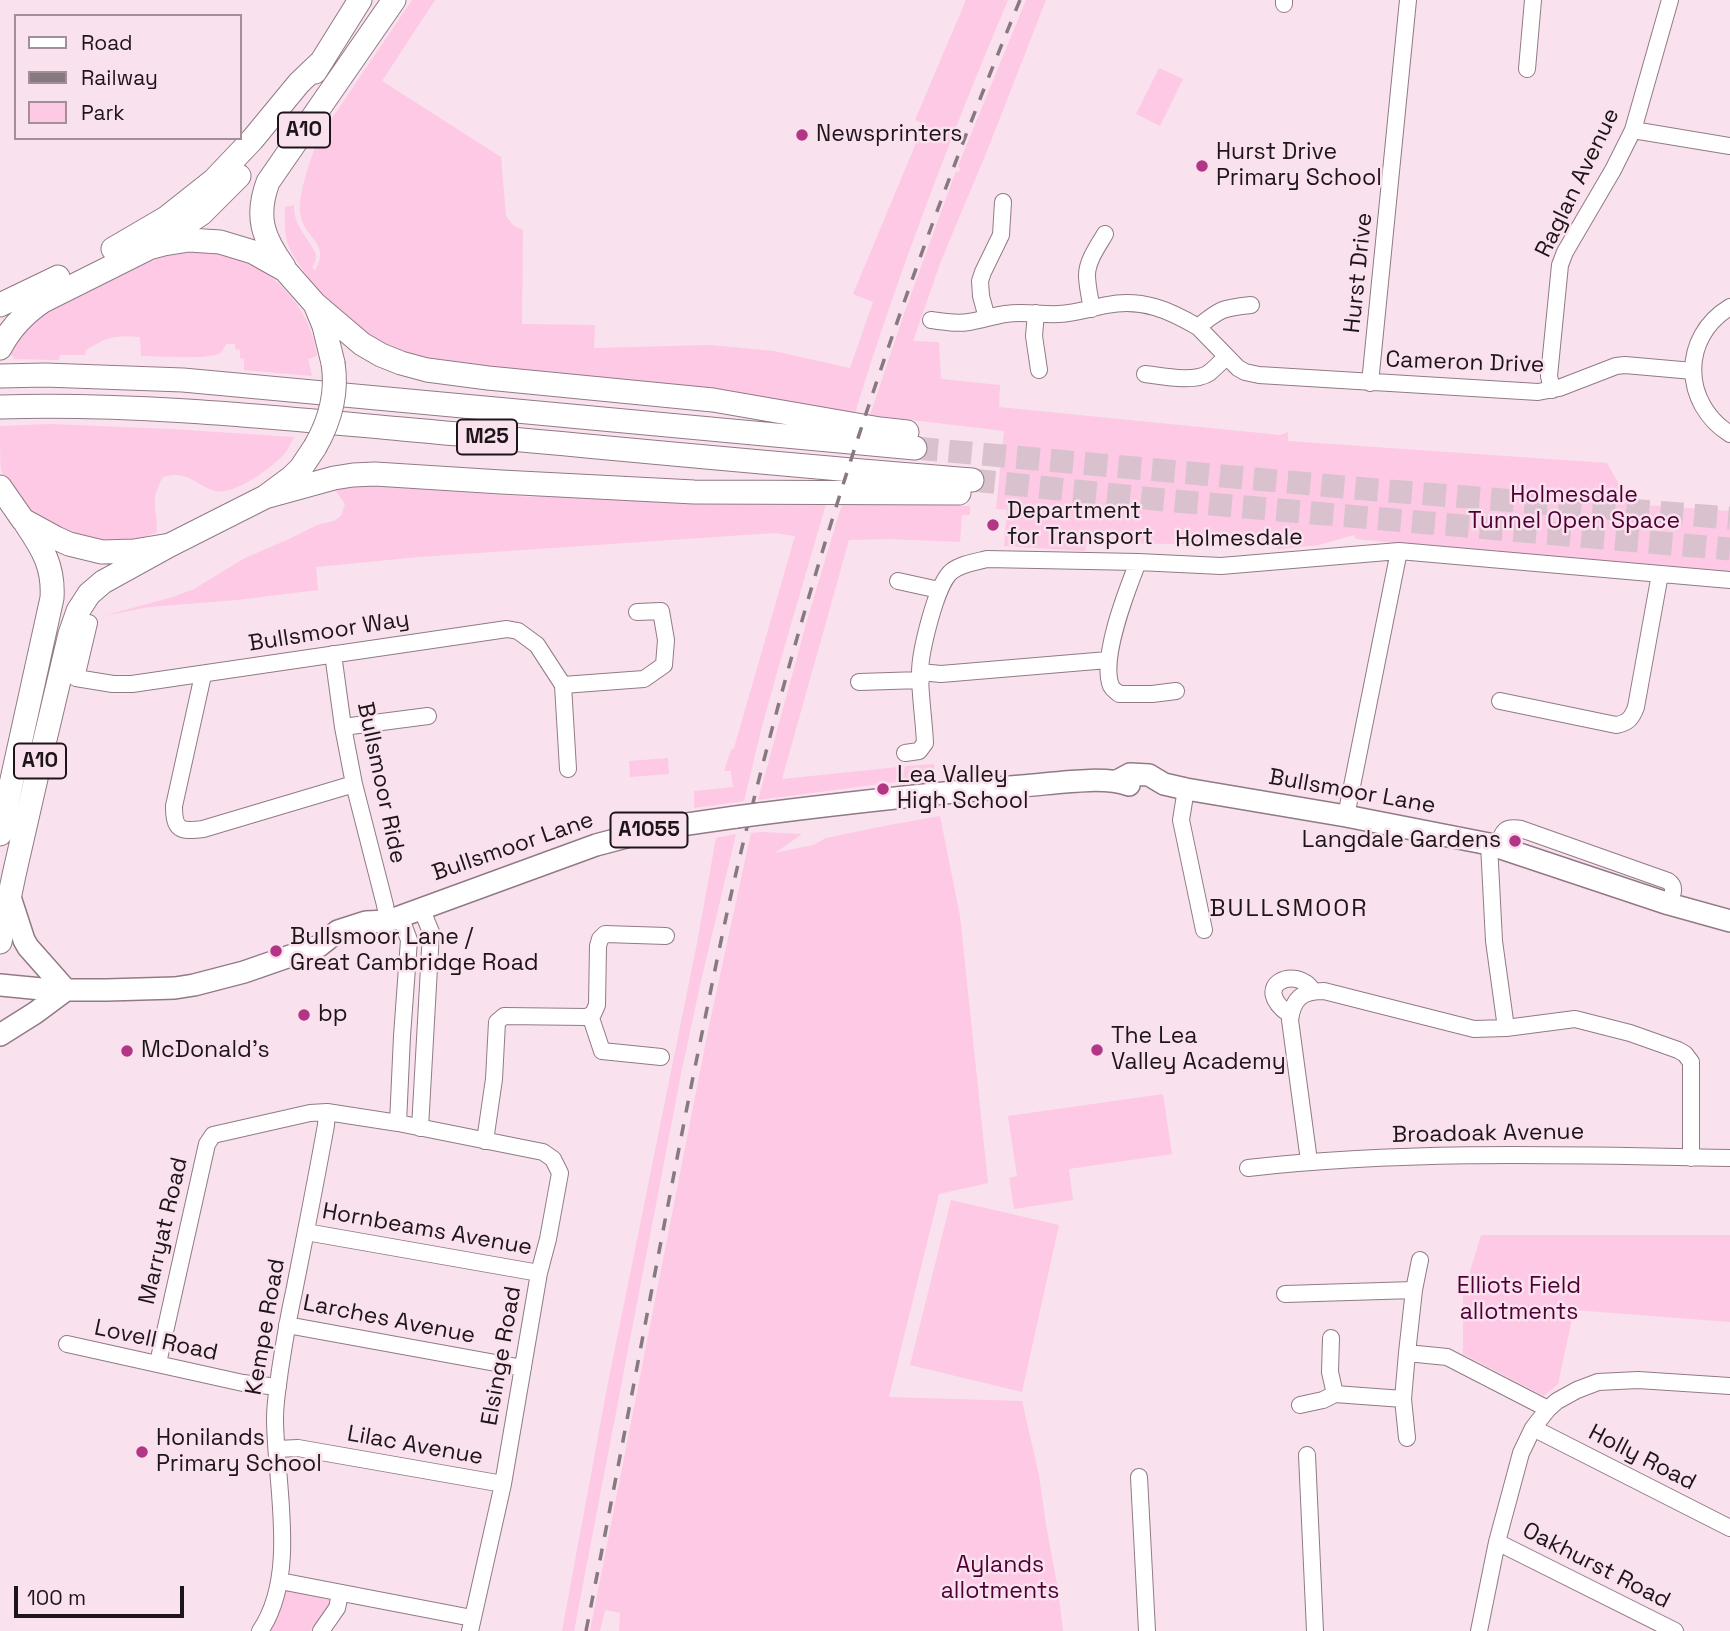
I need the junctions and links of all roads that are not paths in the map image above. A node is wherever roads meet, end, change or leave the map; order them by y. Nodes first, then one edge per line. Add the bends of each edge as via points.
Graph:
1 (360, 0) edge
2 (394, 0) edge
3 (1408, 0) edge
4 (1533, 0) edge
5 (1670, 0) edge
6 (322, 61) junction
7 (1527, 69) dead end
8 (1633, 130) junction
9 (1730, 146) edge
10 (1003, 202) dead end
11 (1105, 234) dead end
12 (149, 248) junction
13 (285, 270) junction
14 (315, 304) junction
15 (0, 305) edge
16 (1251, 305) dead end
17 (1730, 307) edge
18 (30, 309) junction
19 (1092, 309) junction
20 (1036, 313) junction
21 (987, 318) junction
22 (931, 320) dead end
23 (0, 325) edge
24 (1198, 327) junction
25 (0, 348) edge
26 (1226, 357) junction
27 (1039, 370) dead end
28 (1693, 371) junction
29 (1145, 374) dead end
30 (0, 376) edge
31 (1370, 383) junction
32 (1552, 390) junction
33 (0, 407) edge
34 (1730, 434) edge
35 (0, 486) edge
36 (265, 497) junction
37 (23, 520) junction
38 (170, 545) junction
39 (1399, 551) junction
40 (1138, 562) junction
41 (1660, 574) junction
42 (1730, 579) edge
43 (898, 581) dead end
44 (939, 590) junction
45 (637, 612) dead end
46 (89, 623) dead end
47 (333, 654) junction
48 (1108, 660) junction
49 (203, 675) junction
50 (920, 676) junction
51 (859, 682) dead end
52 (563, 685) junction
53 (1176, 691) dead end
54 (1500, 702) dead end
55 (428, 716) dead end
56 (343, 727) junction
57 (905, 753) dead end
58 (568, 769) dead end
59 (354, 785) junction
60 (1186, 789) junction
61 (1346, 816) junction
62 (0, 834) edge
63 (1493, 845) junction
64 (5, 899) edge
65 (421, 908) junction
66 (394, 918) junction
67 (1730, 921) edge
68 (1204, 930) dead end
69 (666, 936) dead end
70 (0, 942) edge
71 (0, 985) edge
72 (66, 990) junction
73 (1313, 991) junction
74 (1290, 1014) junction
75 (590, 1016) junction
76 (1506, 1028) junction
77 (0, 1035) edge
78 (661, 1057) dead end
79 (327, 1112) junction
80 (398, 1123) junction
81 (420, 1128) junction
82 (485, 1141) junction
83 (1691, 1158) junction
84 (1730, 1158) edge
85 (1309, 1161) junction
86 (1248, 1168) dead end
87 (306, 1232) junction
88 (1420, 1260) dead end
89 (540, 1273) junction
90 (1414, 1290) junction
91 (1285, 1294) dead end
92 (287, 1325) junction
93 (1331, 1338) dead end
94 (67, 1344) dead end
95 (1407, 1353) junction
96 (158, 1363) junction
97 (523, 1368) junction
98 (1730, 1386) edge
99 (278, 1387) junction
100 (1335, 1394) junction
101 (1403, 1399) junction
102 (1300, 1405) dead end
103 (1548, 1409) junction
104 (1533, 1428) junction
105 (1407, 1438) dead end
106 (277, 1449) junction
107 (1307, 1455) dead end
108 (1139, 1477) dead end
109 (503, 1484) junction
110 (1730, 1528) edge
111 (1497, 1542) junction
112 (280, 1581) junction
113 (340, 1594) junction
114 (471, 1625) edge
115 (260, 1631) edge
116 (321, 1631) edge
117 (1147, 1631) edge
118 (1315, 1631) edge
119 (1479, 1631) edge
120 (1675, 1631) edge

1 - 6 highway, A10
2 - 13 highway, A10 via 268,183 262,227
3 - 31 street, Hurst Drive
4 - 7 street
5 - 8 street, Raglan Avenue
6 - 12 highway, A10 via 230,186 201,214
6 - 15 highway via 226,169 184,205 132,239
8 - 9 street
8 - 32 street, Raglan Avenue via 1560,265 1549,376
10 - 21 street via 1001,234 980,281
11 - 19 street via 1087,270
12 - 13 highway via 189,240 220,242 253,252
12 - 18 highway
13 - 14 highway
14 - 30 highway, M25 via 362,344 427,370 713,400 880,429 915,440 183,380
14 - 36 highway, bridge via 333,363 331,413 301,468
16 - 24 street via 1217,311
17 - 28 street via 1704,333 1694,354
18 - 23 highway
18 - 25 highway
19 - 20 street, Cameron Drive
19 - 24 street, Cameron Drive via 1114,303 1142,304 1174,313
20 - 21 street, Cameron Drive
20 - 27 street
21 - 22 street, Cameron Drive via 958,323
24 - 26 street, Cameron Drive
26 - 29 street via 1202,377
26 - 31 street, Cameron Drive via 1245,372
28 - 32 street, Cameron Drive via 1616,366
28 - 34 street via 1701,403
31 - 32 street, Cameron Drive
33 - 36 highway, M25 via 223,414 972,487 715,493 375,474 334,478
35 - 37 highway
36 - 38 highway
37 - 38 highway via 69,544 102,552
37 - 62 highway, A10 via 47,560 52,598
38 - 64 highway, A10 via 103,582 82,603 70,634
39 - 40 street, Holmesdale via 1222,566
39 - 41 street, Holmesdale
39 - 61 street
40 - 44 street, Holmesdale via 987,559 950,572
40 - 48 street
41 - 42 street, Holmesdale
41 - 54 street via 1636,707 1625,723
43 - 44 street
44 - 50 street, Holmesdale
45 - 52 street via 661,611 664,665 644,679
46 - 49 street, Bullsmoor Way via 76,678 132,684
47 - 49 street, Bullsmoor Way
47 - 52 street, Bullsmoor Way via 507,629 537,645
47 - 56 street, Bullsmoor Ride
48 - 50 street
48 - 53 street via 1111,685 1119,694
49 - 59 street via 174,806 178,827 203,829
50 - 51 street
50 - 57 street, Holmesdale via 925,743 919,751
52 - 58 street, Bullsmoor Way
55 - 56 street
56 - 59 street, Bullsmoor Ride
59 - 66 street, Bullsmoor Ride via 385,905
60 - 61 main road, Bullsmoor Lane / A1055
60 - 65 main road, Bullsmoor Lane / A1055, bridge via 1116,781 1063,782 660,828 596,845
60 - 68 street via 1181,820
61 - 63 main road, Bullsmoor Lane / A1055
63 - 67 main road, Bullsmoor Lane / A1055
63 - 76 street via 1494,941
64 - 70 highway, A10
64 - 72 main road via 24,940
65 - 66 main road, Bullsmoor Lane / A1055
65 - 81 street via 431,932
66 - 72 main road, Bullsmoor Lane / A1055 via 338,931 319,946 194,985
66 - 80 street, Bullsmoor Ride via 409,940
69 - 75 street via 605,934 600,939 597,1005
71 - 72 main road, Bullsmoor Lane / A1055
72 - 77 main road
73 - 74 street via 1295,1001
73 - 74 street via 1301,980 1276,983 1273,997
73 - 76 street via 1474,1029
74 - 85 street
75 - 78 street via 602,1051
75 - 82 street via 504,1016 497,1022
76 - 83 street via 1575,1019 1685,1054 1691,1062
79 - 80 street, Marryat Road
79 - 87 street, Kempe Road
79 - 96 street, Marryat Road via 213,1135 207,1144
80 - 81 street, Marryat Road
81 - 82 street, Marryat Road
82 - 89 street, Elsinge Road via 543,1153 559,1172
83 - 84 street, Broadoak Avenue
83 - 85 street, Broadoak Avenue via 1496,1154
85 - 86 street, Broadoak Avenue
87 - 89 street, Hornbeams Avenue
87 - 92 street, Kempe Road
88 - 90 street
89 - 97 street, Elsinge Road
90 - 91 street
90 - 95 street
92 - 97 street, Larches Avenue
92 - 99 street, Kempe Road
93 - 100 street
94 - 96 street, Lovell Road
95 - 101 street
95 - 103 street via 1447,1357
96 - 99 street, Lovell Road
97 - 109 street, Elsinge Road
98 - 103 street via 1598,1382
99 - 106 street, Kempe Road
100 - 101 street
100 - 102 street
101 - 105 street
103 - 104 street
104 - 110 street, Holly Road
104 - 111 street via 1521,1453
106 - 109 street, Lilac Avenue via 298,1448
106 - 112 street, Kempe Road
107 - 118 street
108 - 117 street
109 - 114 street, Elsinge Road
111 - 119 street
111 - 120 street, Oakhurst Road
112 - 113 street
112 - 115 street, Kempe Road via 269,1618
113 - 114 street
113 - 116 street via 337,1608

